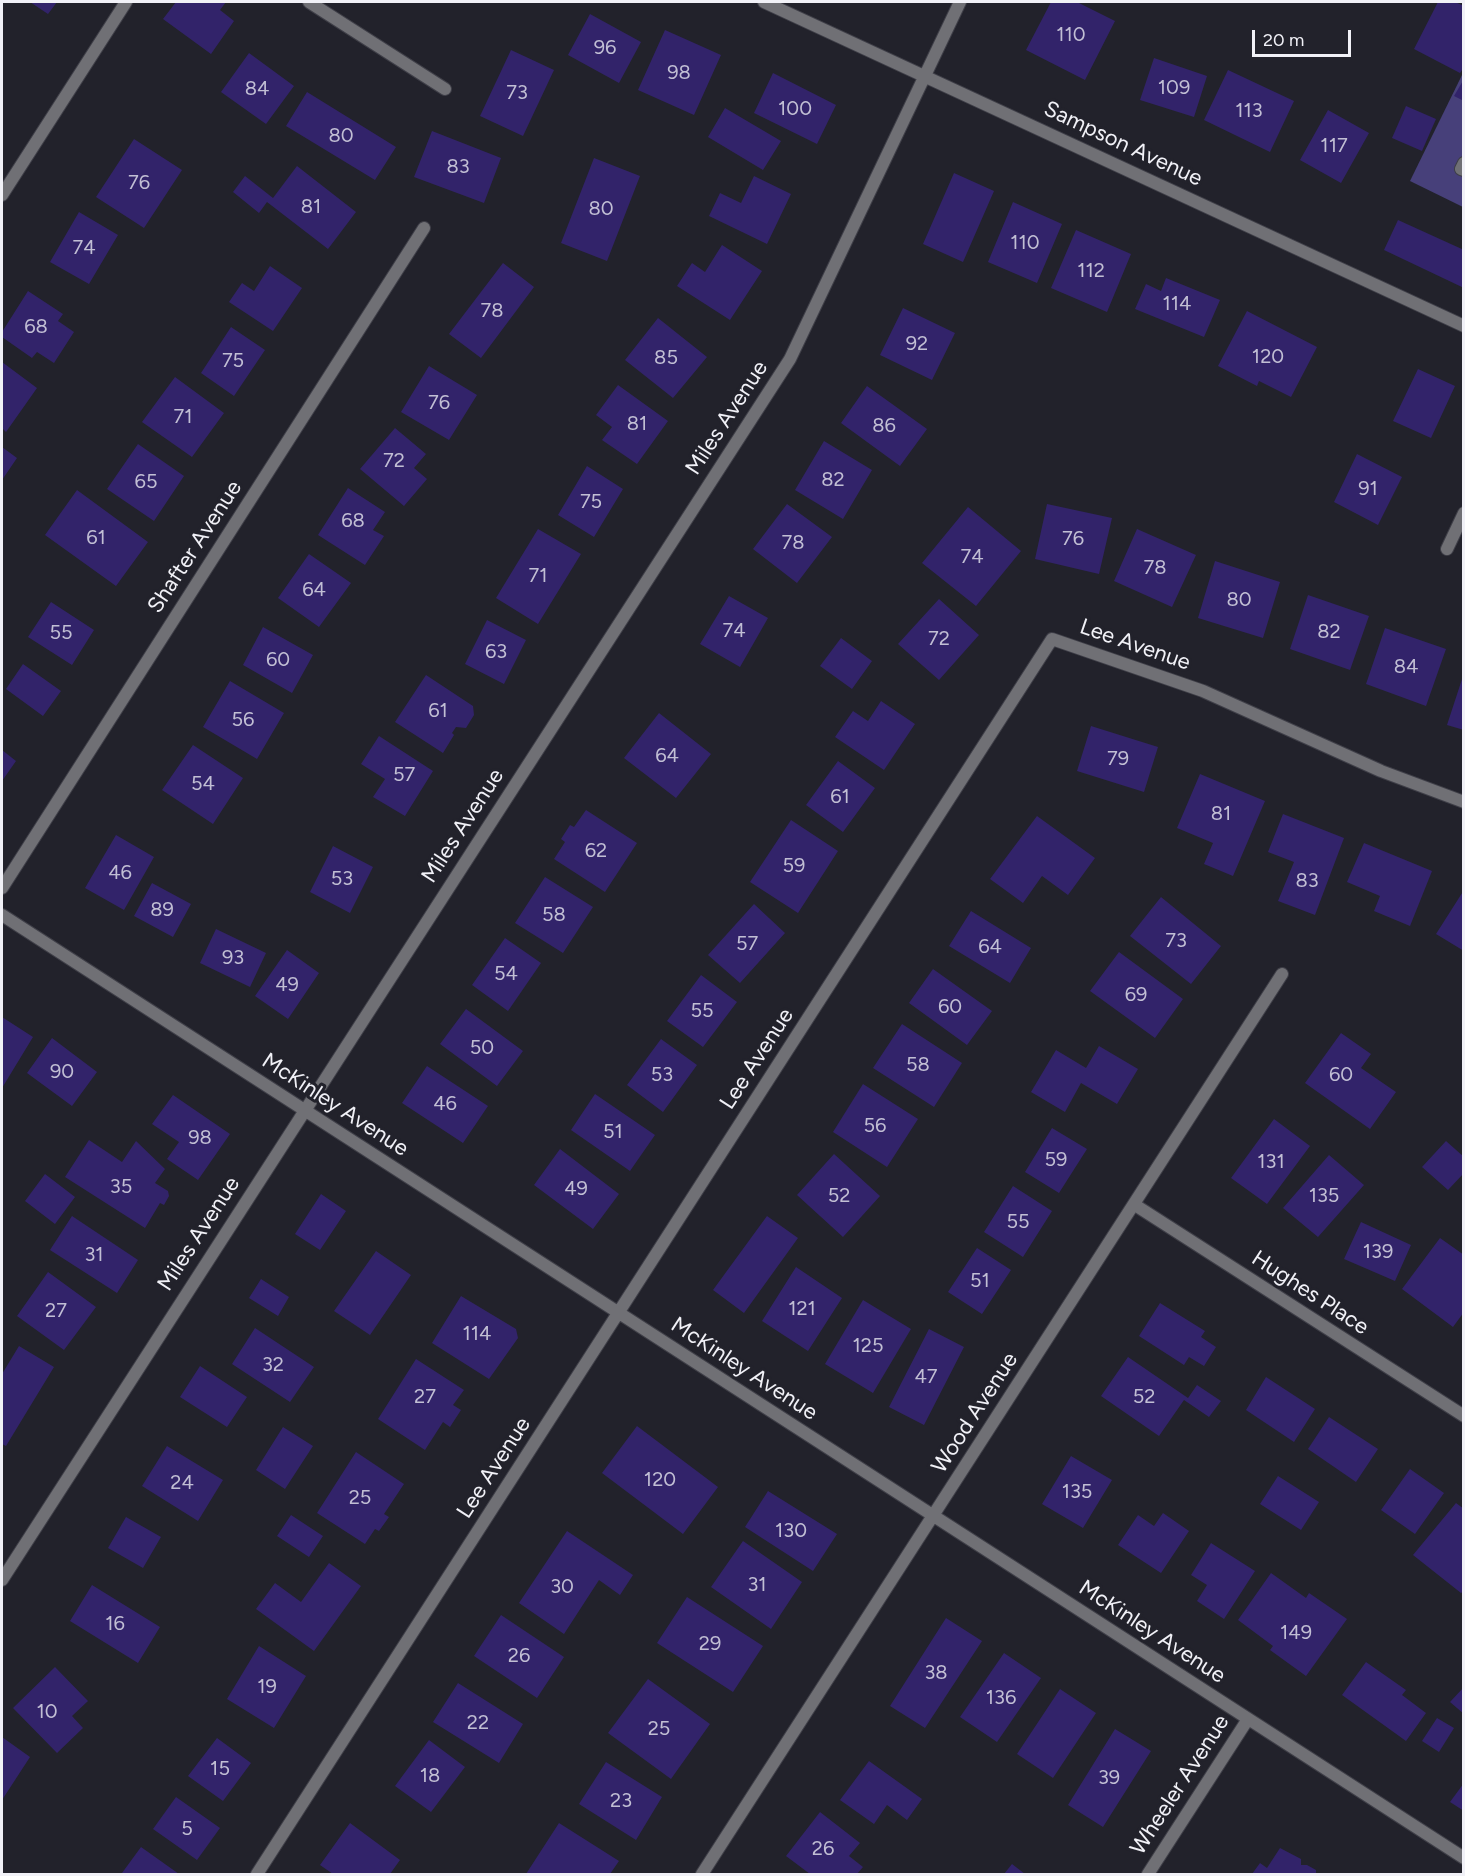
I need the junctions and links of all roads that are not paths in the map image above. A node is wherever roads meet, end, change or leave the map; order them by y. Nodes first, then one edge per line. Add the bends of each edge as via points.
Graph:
1 (126, 2) edge
2 (309, 2) edge
3 (764, 2) edge
4 (960, 2) edge
5 (925, 75) junction
6 (445, 89) dead end
7 (1464, 163) edge
8 (1464, 170) edge
9 (2, 195) edge
10 (424, 228) dead end
11 (1464, 326) edge
12 (1464, 513) edge
13 (1447, 549) dead end
14 (1464, 802) edge
15 (2, 888) edge
16 (2, 915) edge
17 (1282, 974) dead end
18 (304, 1110) junction
19 (1135, 1205) junction
20 (619, 1313) junction
21 (1464, 1416) edge
22 (933, 1516) junction
23 (2, 1580) edge
24 (1248, 1719) junction
25 (1464, 1858) edge
26 (257, 1875) edge
27 (702, 1875) edge
28 (1148, 1875) edge

1 - 9 street
2 - 6 street
3 - 5 street, Sampson Avenue
4 - 5 street, Miles Avenue
5 - 11 street, Sampson Avenue
5 - 18 street, Miles Avenue via 790,359
7 - 8 street
10 - 15 street, Shafter Avenue
12 - 13 street
14 - 20 street, Lee Avenue via 1381,771 1203,691 1052,639
16 - 18 street, McKinley Avenue
17 - 19 street, Wood Avenue
18 - 20 street, McKinley Avenue
18 - 23 street, Miles Avenue
19 - 21 street, Hughes Place
19 - 22 street, Wood Avenue
20 - 22 street, McKinley Avenue
20 - 26 street, Lee Avenue
22 - 24 street, McKinley Avenue
22 - 27 street, Wood Avenue
24 - 25 street, McKinley Avenue
24 - 28 street, Wheeler Avenue

